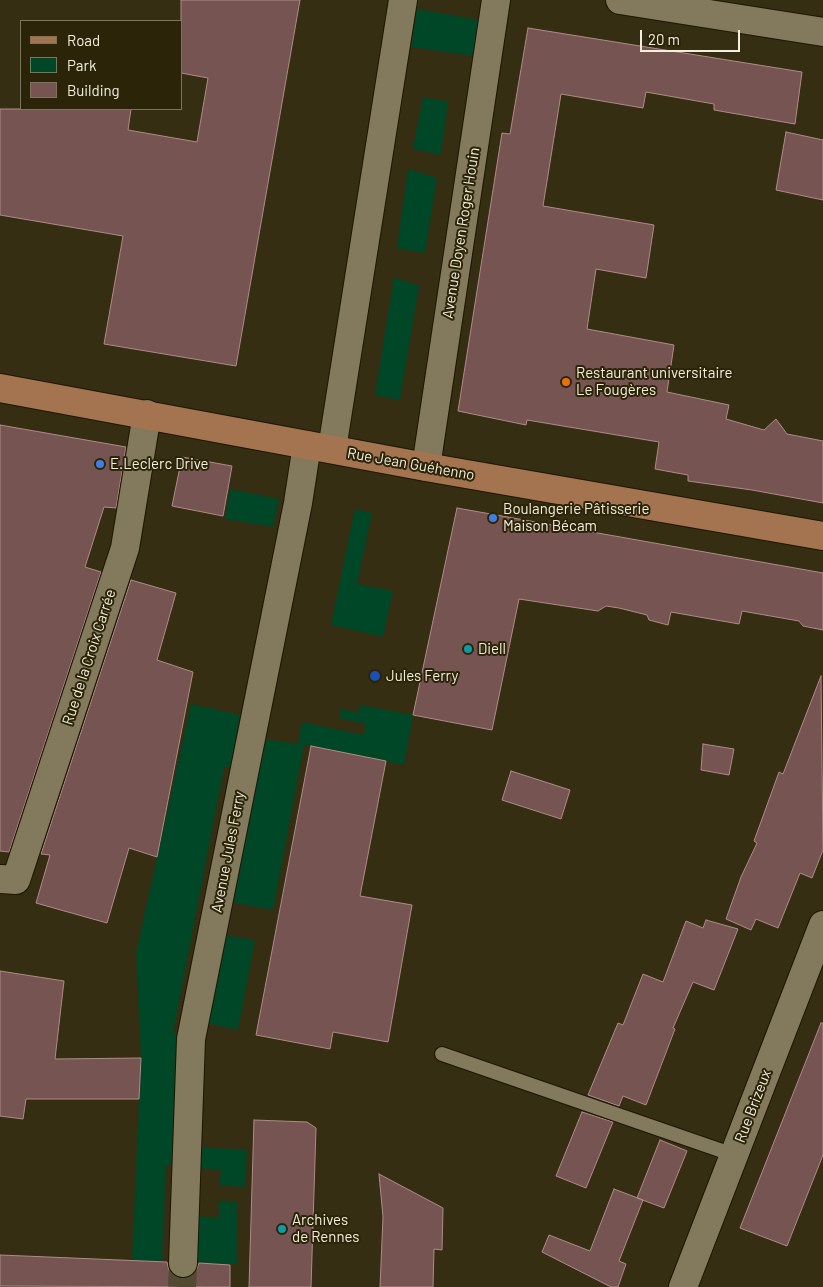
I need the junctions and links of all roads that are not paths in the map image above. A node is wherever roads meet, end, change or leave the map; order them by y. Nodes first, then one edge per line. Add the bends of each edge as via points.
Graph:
1 (403, 0) edge
2 (496, 0) edge
3 (620, 0) edge
4 (823, 32) edge
5 (0, 388) edge
6 (148, 414) junction
7 (320, 447) junction
8 (426, 467) junction
9 (823, 536) edge
10 (0, 879) edge
11 (823, 925) edge
12 (442, 1054) dead end
13 (734, 1155) junction
14 (183, 1263) tunnel mouth
15 (683, 1287) edge

1 - 7 street
2 - 8 street, Avenue Doyen Roger Houin
3 - 4 street
5 - 6 main road, Rue Jean Guéhenno
6 - 7 main road, Rue Jean Guéhenno
6 - 10 street, Rue de la Croix Carrée via 125,548 16,880
7 - 8 main road, Rue Jean Guéhenno
7 - 14 street, Avenue Jules Ferry via 298,503 192,1039
8 - 9 main road, Rue Jean Guéhenno
11 - 13 street, Rue Brizeux
12 - 13 lane
13 - 15 street, Rue Brizeux

